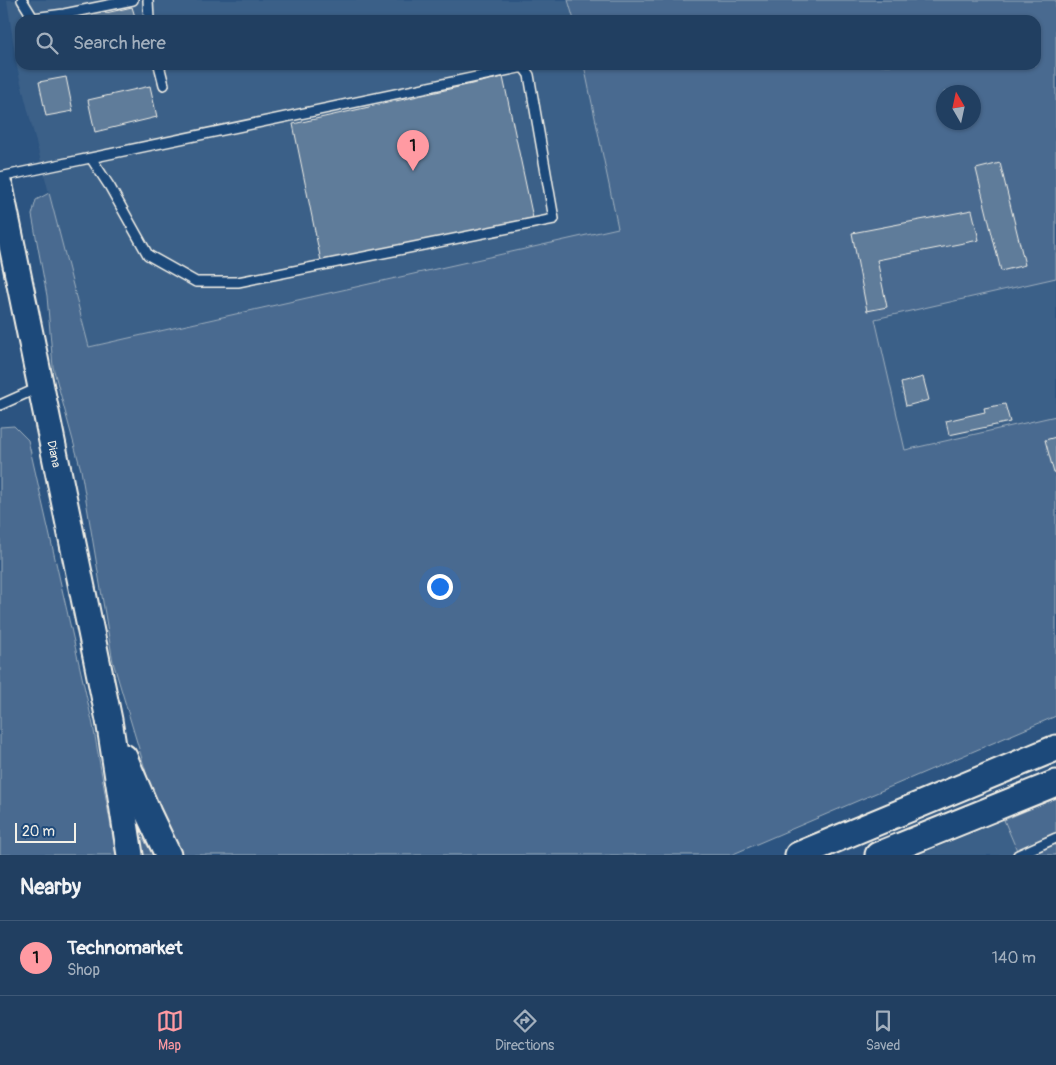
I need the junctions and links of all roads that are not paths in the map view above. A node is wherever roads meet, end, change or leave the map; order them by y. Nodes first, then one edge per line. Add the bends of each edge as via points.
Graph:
1 (22, 0) edge
2 (132, 0) edge
3 (148, 0) edge
4 (31, 15) edge
5 (56, 15) edge
6 (150, 15) edge
7 (160, 70) edge
8 (509, 70) edge
9 (526, 70) edge
10 (164, 85) dead end
11 (91, 158) junction
12 (0, 177) edge
13 (0, 187) edge
14 (41, 387) junction
15 (0, 405) edge
16 (109, 720) junction
17 (1056, 748) edge
18 (1056, 783) edge
19 (1056, 838) edge
20 (130, 855) edge
21 (168, 855) edge
22 (798, 855) edge
23 (878, 855) edge
24 (1018, 855) edge

1 - 4 lane
2 - 5 lane
3 - 6 lane
7 - 10 lane
8 - 11 lane
9 - 11 lane via 554,219 238,282 196,282 148,255
11 - 12 lane
13 - 14 main road, Diana
14 - 15 lane
14 - 16 main road, Diana
16 - 20 main road
16 - 21 main road
17 - 22 main road
18 - 23 main road
19 - 24 lane

